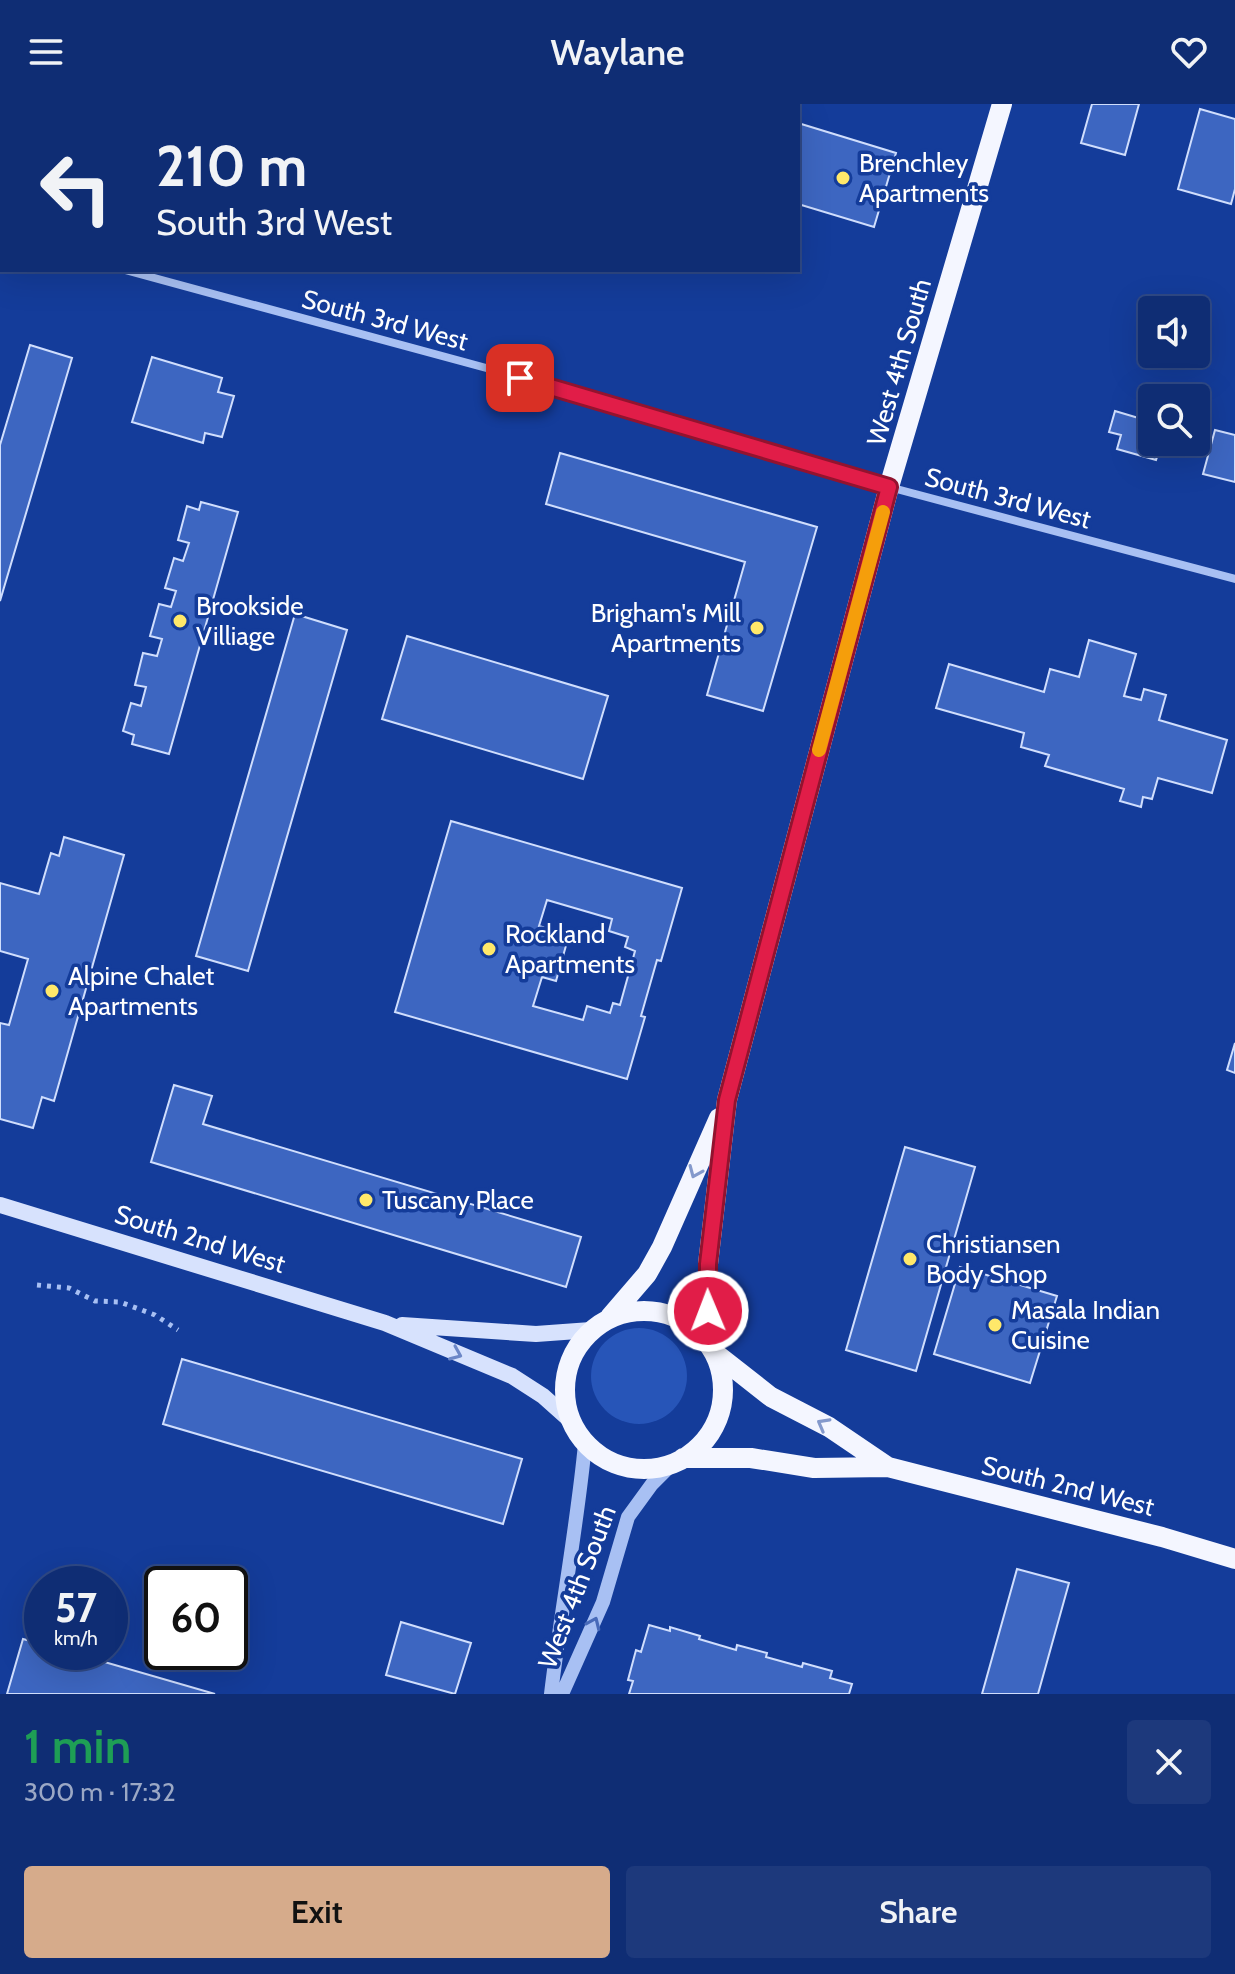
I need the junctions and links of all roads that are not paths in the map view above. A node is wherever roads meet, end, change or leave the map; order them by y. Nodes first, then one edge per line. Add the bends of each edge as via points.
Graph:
1 (1002, 104) edge
2 (132, 272) edge
3 (889, 487) junction
4 (1235, 579) edge
5 (727, 1100) junction
6 (0, 1205) edge
7 (610, 1318) junction
8 (385, 1323) junction
9 (591, 1330) junction
10 (711, 1348) junction
11 (571, 1421) junction
12 (585, 1444) junction
13 (677, 1461) junction
14 (888, 1467) junction
15 (1235, 1559) edge
16 (551, 1694) edge
17 (562, 1694) edge

1 - 3 main road, West 4th South
2 - 3 street, South 3rd West via 490,369
3 - 4 street, South 3rd West
3 - 5 main road, West 4th South
5 -> 7 main road, West 4th South via 662,1247
5 - 10 main road, West 4th South via 708,1264
6 - 8 main road, South 2nd West
7 - 9 main road
7 - 10 main road via 631,1311 674,1316 693,1327
8 - 9 main road, South 2nd West via 526,1334
8 -> 11 main road, South 2nd West via 512,1376
9 - 11 main road via 575,1349 566,1373 564,1397
10 - 13 main road via 721,1371 720,1411 699,1446
14 -> 10 main road, South 2nd West via 829,1427 771,1397
11 - 12 main road
12 - 13 main road via 625,1467 649,1469
12 - 16 street, West 4th South
13 - 14 main road, South 2nd West via 751,1458 814,1468
17 -> 13 street, West 4th South via 603,1602 628,1517
14 - 15 main road, South 2nd West

